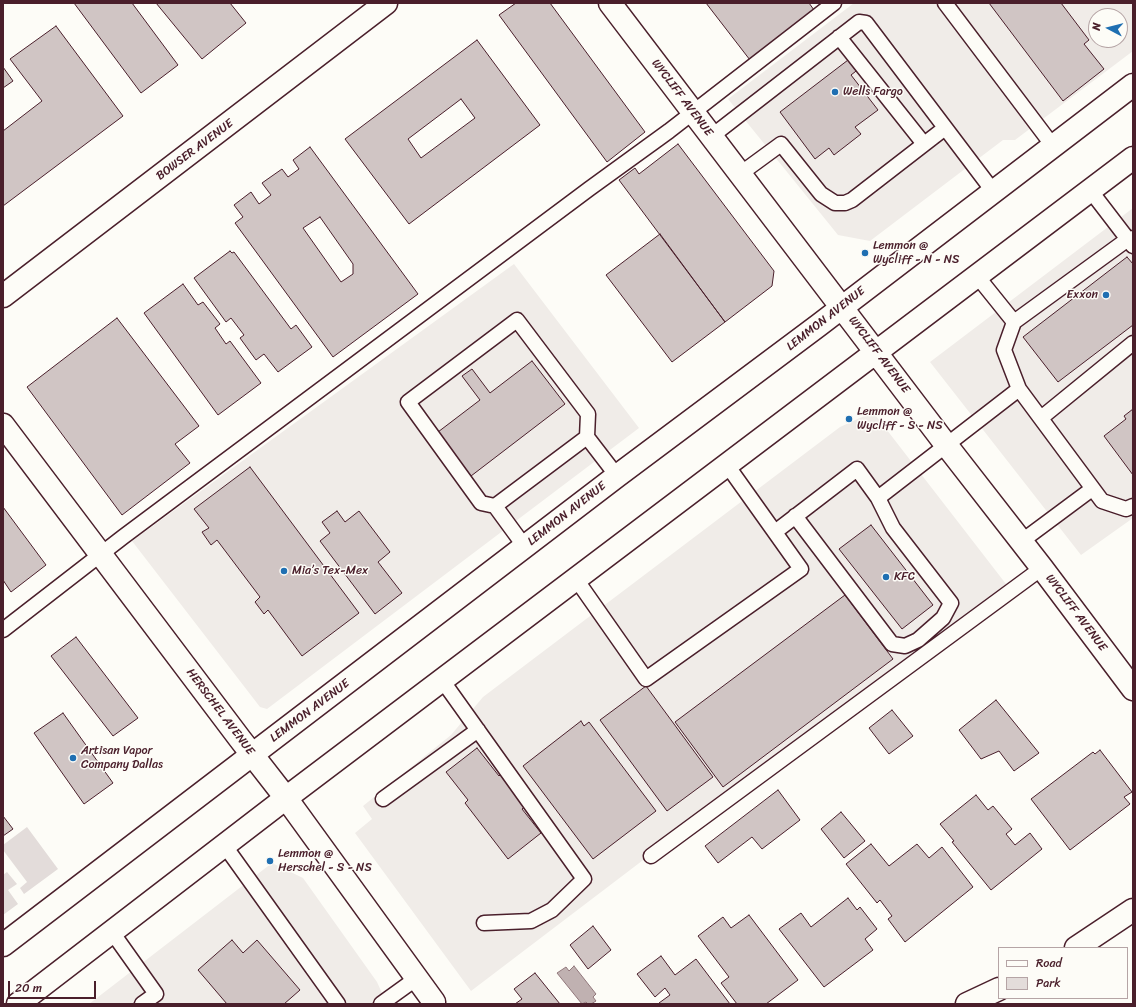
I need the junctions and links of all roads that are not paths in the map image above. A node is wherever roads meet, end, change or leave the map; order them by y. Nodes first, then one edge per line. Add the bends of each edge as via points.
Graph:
1 (386, 3) edge
2 (610, 3) edge
3 (834, 3) edge
4 (944, 3) edge
5 (839, 37) junction
6 (1133, 85) edge
7 (693, 111) junction
8 (945, 128) junction
9 (712, 136) junction
10 (924, 144) junction
11 (1053, 146) junction
12 (1133, 158) edge
13 (740, 174) junction
14 (1090, 190) junction
15 (993, 191) junction
16 (1131, 241) edge
17 (977, 276) junction
18 (3, 296) edge
19 (842, 307) junction
20 (1014, 322) junction
21 (1133, 343) edge
22 (876, 352) junction
23 (1019, 389) junction
24 (1042, 418) junction
25 (3, 426) edge
26 (588, 437) junction
27 (947, 446) junction
28 (727, 465) junction
29 (617, 476) junction
30 (1092, 490) junction
31 (878, 498) junction
32 (495, 506) junction
33 (1133, 506) edge
34 (795, 516) junction
35 (775, 532) junction
36 (1022, 541) junction
37 (525, 547) junction
38 (100, 554) junction
39 (1042, 568) junction
40 (576, 580) junction
41 (3, 630) edge
42 (442, 680) junction
43 (1133, 689) edge
44 (478, 730) junction
45 (253, 755) junction
46 (286, 798) junction
47 (383, 800) dead end
48 (225, 846) junction
49 (651, 856) dead end
50 (1133, 910) edge
51 (484, 923) dead end
52 (112, 932) junction
53 (3, 945) edge
54 (1078, 947) edge
55 (417, 978) junction
56 (998, 989) edge
57 (434, 1002) dead end
58 (18, 1004) edge
59 (142, 1004) edge
60 (338, 1004) edge
61 (380, 1004) edge
62 (967, 1004) edge

1 - 18 main road, BOWSER AVENUE
2 - 7 main road, WYCLIFF AVENUE
3 - 7 lane
4 - 11 lane
5 - 8 lane via 859,22 866,23
5 - 9 lane
5 - 10 lane
6 - 11 main road, LEMMON AVENUE
7 - 9 main road, WYCLIFF AVENUE
7 - 38 lane
8 - 10 lane
8 - 15 lane
9 - 13 main road, WYCLIFF AVENUE
10 - 13 lane via 845,203 835,202 821,194 781,144
11 - 15 main road, LEMMON AVENUE
12 - 14 main road
13 - 19 main road, WYCLIFF AVENUE
14 - 16 lane
14 - 17 main road
15 - 19 main road, LEMMON AVENUE
16 - 20 lane
17 - 20 lane
17 - 22 main road
19 - 22 main road, WYCLIFF AVENUE
19 - 29 main road, LEMMON AVENUE
20 - 23 lane via 1004,350
21 - 24 lane
22 - 27 main road, WYCLIFF AVENUE
22 - 28 main road
23 - 24 lane
23 - 27 lane
24 - 30 lane
25 - 38 main road, HERSCHEL AVENUE
26 - 29 lane
26 - 32 lane
26 - 32 lane via 588,414 517,320 408,402 481,503
27 - 31 lane
27 - 36 main road, WYCLIFF AVENUE
28 - 35 lane
28 - 40 main road
29 - 37 main road, LEMMON AVENUE
30 - 33 lane via 1102,501 1126,509
30 - 36 lane
31 - 34 lane via 857,469
31 - 34 lane via 893,528 950,603 943,618 918,640 905,646 892,644
32 - 37 lane
34 - 35 lane
35 - 40 lane via 801,569 646,679
36 - 39 main road, WYCLIFF AVENUE
37 - 45 main road, LEMMON AVENUE
38 - 41 lane
38 - 45 main road, HERSCHEL AVENUE
39 - 43 main road, WYCLIFF AVENUE
39 - 49 lane
40 - 42 main road
42 - 44 lane
42 - 46 main road
44 - 47 lane
44 - 51 lane via 584,878 552,910 531,921
45 - 46 main road, HERSCHEL AVENUE
45 - 53 main road, LEMMON AVENUE
46 - 48 main road
46 - 55 main road, HERSCHEL AVENUE
48 - 52 main road
48 - 60 lane
50 - 54 main road
52 - 58 main road
52 - 59 lane via 156,994
55 - 57 main road, HERSCHEL AVENUE
55 - 61 lane
56 - 62 main road

